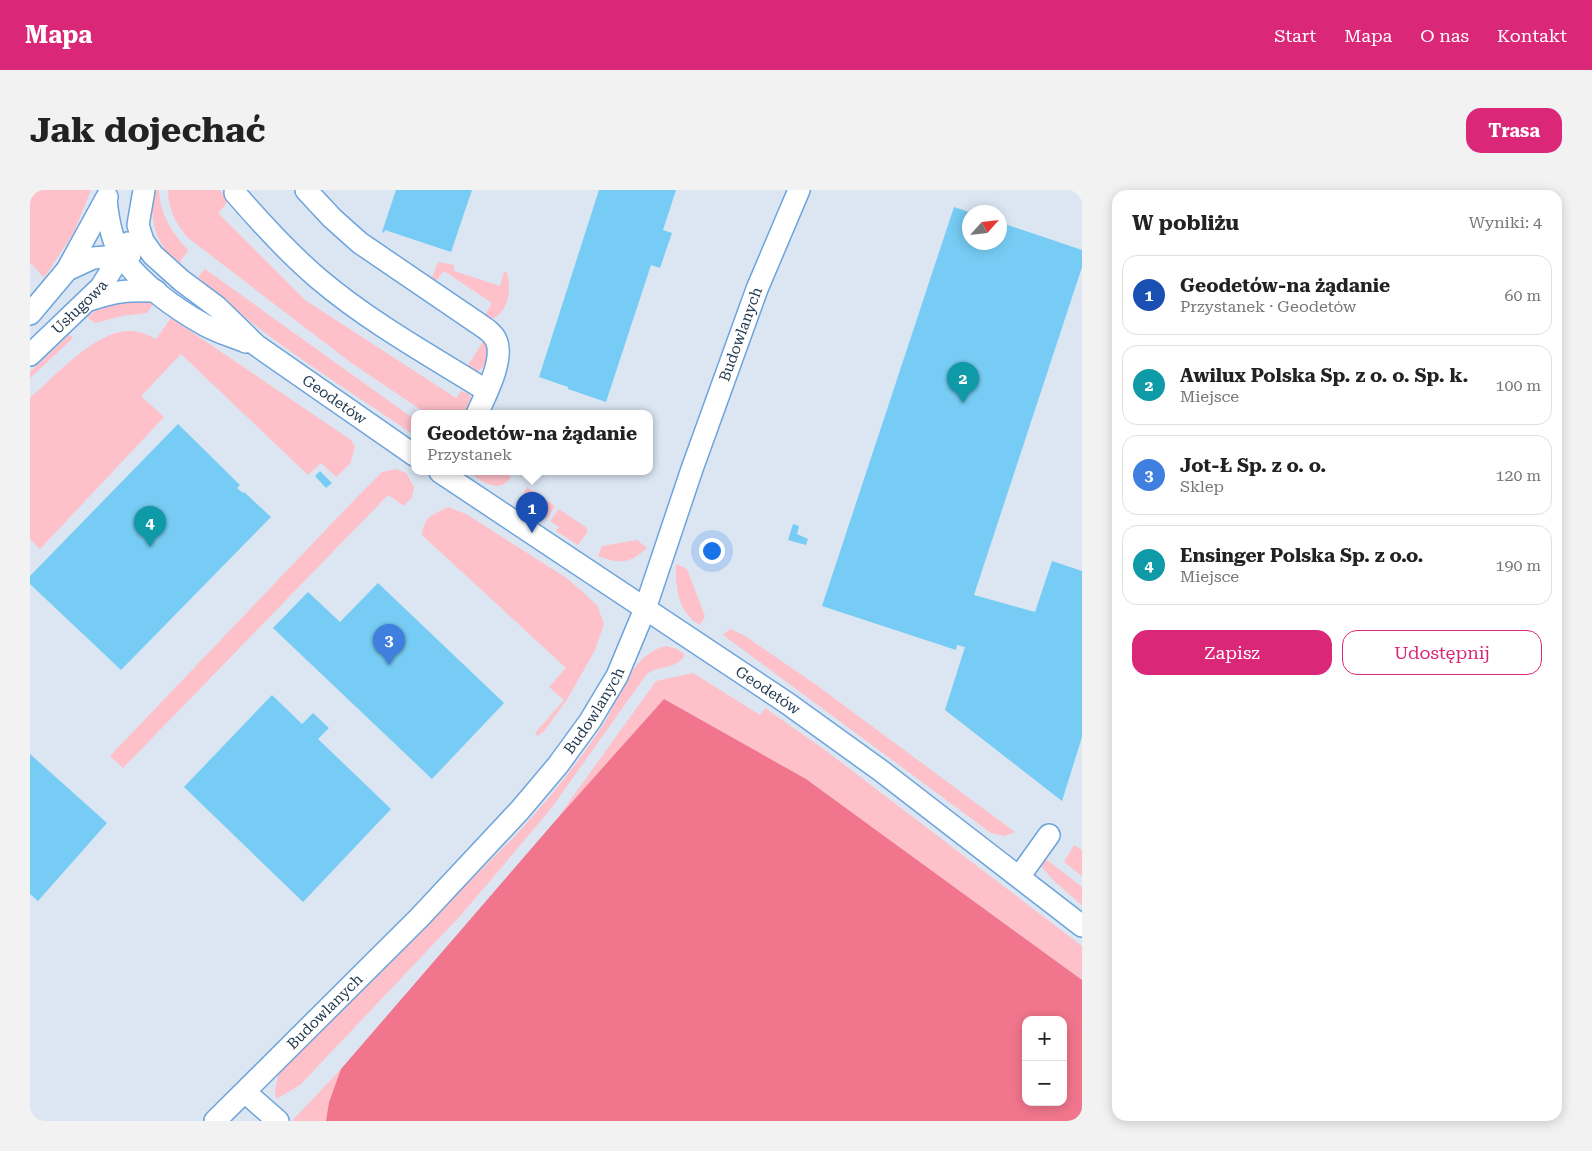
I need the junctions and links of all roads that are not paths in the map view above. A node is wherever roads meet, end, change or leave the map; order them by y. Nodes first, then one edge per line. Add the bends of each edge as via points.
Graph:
1 (144, 190) edge
2 (306, 190) edge
3 (798, 190) edge
4 (236, 191) edge
5 (107, 195) edge
6 (138, 225) junction
7 (121, 255) junction
8 (153, 255) junction
9 (67, 270) junction
10 (156, 291) junction
11 (89, 300) junction
12 (30, 314) edge
13 (256, 345) junction
14 (30, 355) edge
15 (487, 391) junction
16 (479, 410) edge
17 (411, 453) edge
18 (445, 475) edge
19 (645, 609) junction
20 (1049, 835) dead end
21 (1019, 877) junction
22 (1082, 926) edge
23 (244, 1092) junction
24 (215, 1121) edge
25 (278, 1121) edge

1 - 6 street, Usługowa
2 - 15 street via 360,244 495,337 498,361
3 - 19 street, Budowlanych via 757,289
4 - 15 street via 319,280 384,326
5 - 7 street, Geodetów via 110,226
5 - 9 street, Usługowa
6 - 7 street, Usługowa
6 - 8 street via 143,241
7 - 8 street, Usługowa
7 - 9 street, Usługowa via 94,258
7 - 10 street, Geodetów
7 - 11 street, Usługowa
8 - 13 street, Geodetów via 182,282 217,307
9 - 12 street, Usługowa
10 - 11 street via 114,292
10 - 13 street, Geodetów via 204,325
11 - 14 street, Usługowa
13 - 17 street, Geodetów
15 - 16 street
18 - 19 street, Geodetów
19 - 21 street, Geodetów via 794,708
19 - 23 street, Budowlanych via 616,676 590,721 546,780 420,918
20 - 21 street
21 - 22 street, Geodetów
23 - 24 street, Budowlanych
23 - 25 street

